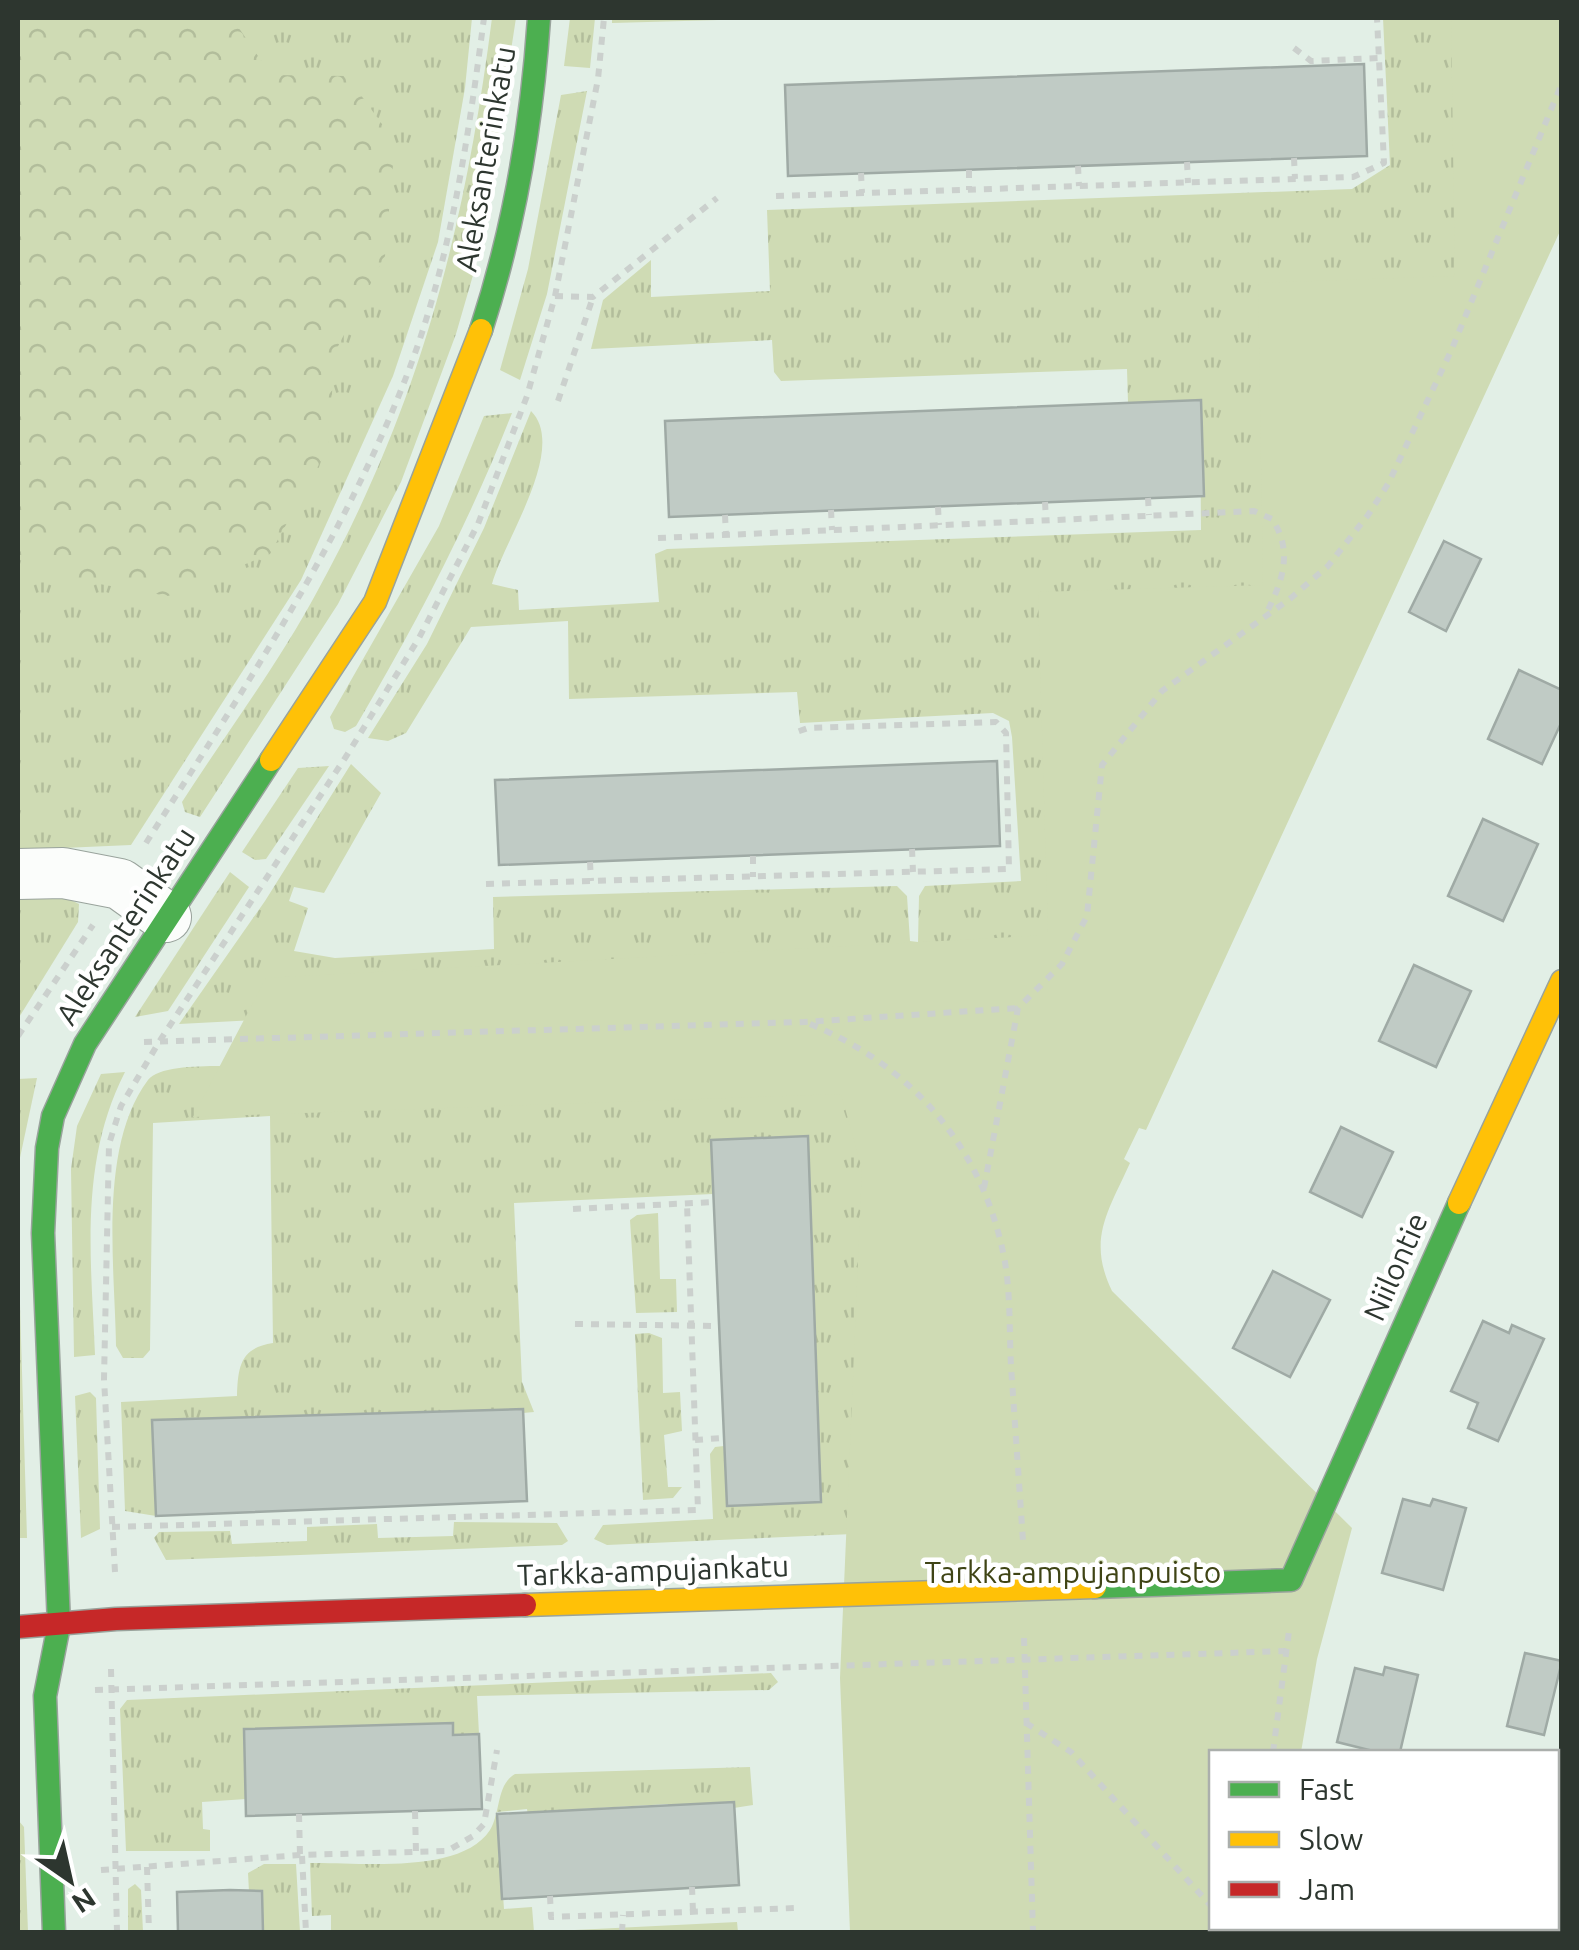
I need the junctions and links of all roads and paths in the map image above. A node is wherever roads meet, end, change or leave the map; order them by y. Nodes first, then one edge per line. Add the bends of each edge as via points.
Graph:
1 (484, 18) edge
2 (539, 18) edge
3 (604, 18) edge
4 (1376, 18) edge
5 (1294, 48) dead end
6 (1378, 58) junction
7 (1562, 83) edge
8 (1294, 158) dead end
9 (1187, 162) dead end
10 (1078, 166) dead end
11 (969, 170) dead end
12 (862, 174) dead end
13 (1295, 179) junction
14 (1188, 182) junction
15 (1079, 186) junction
16 (969, 190) junction
17 (862, 193) junction
18 (776, 196) dead end
19 (717, 198) dead end
20 (555, 296) junction
21 (593, 297) junction
22 (558, 401) dead end
23 (1148, 498) dead end
24 (1045, 502) dead end
25 (938, 506) dead end
26 (831, 510) dead end
27 (725, 515) dead end
28 (1149, 516) junction
29 (1046, 520) junction
30 (940, 525) junction
31 (832, 530) junction
32 (726, 535) junction
33 (658, 538) dead end
34 (1264, 618) junction
35 (794, 733) dead end
36 (912, 849) dead end
37 (753, 856) dead end
38 (590, 862) dead end
39 (913, 872) junction
40 (18, 874) edge
41 (754, 876) junction
42 (592, 881) junction
43 (120, 884) junction
44 (486, 884) dead end
45 (166, 917) junction
46 (61, 973) dead end
47 (1562, 981) edge
48 (1018, 1008) junction
49 (804, 1022) junction
50 (18, 1036) edge
51 (159, 1042) junction
52 (984, 1188) junction
53 (714, 1202) dead end
54 (687, 1204) junction
55 (572, 1209) dead end
56 (575, 1324) dead end
57 (719, 1326) dead end
58 (692, 1328) junction
59 (724, 1438) dead end
60 (696, 1440) junction
61 (112, 1526) junction
62 (1291, 1580) junction
63 (1022, 1588) junction
64 (116, 1620) junction
65 (59, 1626) junction
66 (18, 1627) edge
67 (1288, 1651) junction
68 (1024, 1660) junction
69 (109, 1689) junction
70 (45, 1696) junction
71 (1024, 1722) junction
72 (497, 1750) dead end
73 (1273, 1750) edge
74 (415, 1811) dead end
75 (299, 1814) dead end
76 (416, 1853) junction
77 (301, 1856) junction
78 (147, 1867) junction
79 (116, 1870) junction
80 (53, 1873) junction
81 (692, 1887) dead end
82 (550, 1896) dead end
83 (1209, 1905) edge
84 (796, 1908) dead end
85 (693, 1912) junction
86 (623, 1915) junction
87 (54, 1932) edge
88 (118, 1932) edge
89 (150, 1932) edge
90 (306, 1932) edge
91 (622, 1932) edge
92 (1034, 1932) edge

1 - 43 path via 446,246 405,382 309,586
2 - 45 street, Aleksanterinkatu via 534,92 504,260 464,384 375,602
3 - 20 path
4 - 6 path
5 - 6 path via 1311,61
6 - 13 path via 1384,162 1354,177
7 - 34 path via 1388,484 1328,566
8 - 13 path
9 - 14 path
10 - 15 path
11 - 16 path
12 - 17 path
13 - 14 path
14 - 15 path
15 - 16 path
16 - 17 path
17 - 18 path
19 - 21 path
20 - 21 path
20 - 51 path via 527,396 478,524 418,638
21 - 22 path
23 - 28 path
24 - 29 path
25 - 30 path
26 - 31 path
27 - 32 path
28 - 29 path
28 - 34 path via 1266,514 1285,548 1280,585
29 - 30 path
30 - 31 path
31 - 32 path
32 - 33 path
34 - 48 path via 1162,690 1102,765 1088,916 1062,964
35 - 39 path via 982,720 1002,726 1009,869
36 - 39 path
37 - 41 path
38 - 42 path
39 - 41 path
40 - 43 street via 63,873
41 - 42 path
42 - 44 path
43 - 45 street
45 - 65 street, Aleksanterinkatu via 65,1081 46,1148 43,1232
46 - 50 path
47 - 62 street, Niilontie
48 - 49 path
48 - 52 path
49 - 51 path
49 - 52 path via 854,1042 922,1095
51 - 61 path via 120,1106 108,1144 104,1379
52 - 63 path via 1004,1254
53 - 54 path
54 - 55 path
54 - 58 path
56 - 58 path
57 - 58 path
58 - 60 path
59 - 60 path
60 - 61 path via 698,1510
61 - 64 path
62 - 63 street, Tarkka-ampujankatu
62 - 67 path
63 - 64 street, Tarkka-ampujankatu
63 - 68 path
64 - 65 street, Tarkka-ampujankatu
64 - 69 path
65 - 66 street, Tarkka-ampujankatu
65 - 70 street, Aleksanterinkatu
67 - 68 path
67 - 73 path
68 - 69 path
68 - 71 path
69 - 70 path
69 - 79 path
70 - 80 street, Aleksanterinkatu
71 - 83 path via 1071,1752
71 - 92 path
72 - 76 path via 484,1824 447,1852
74 - 76 path
75 - 77 path
76 - 77 path
77 - 78 path
77 - 90 path
78 - 79 path
78 - 89 path
79 - 80 path
79 - 88 path
80 - 87 street, Aleksanterinkatu
81 - 85 path
82 - 86 path via 551,1917
84 - 85 path
85 - 86 path
86 - 91 path

